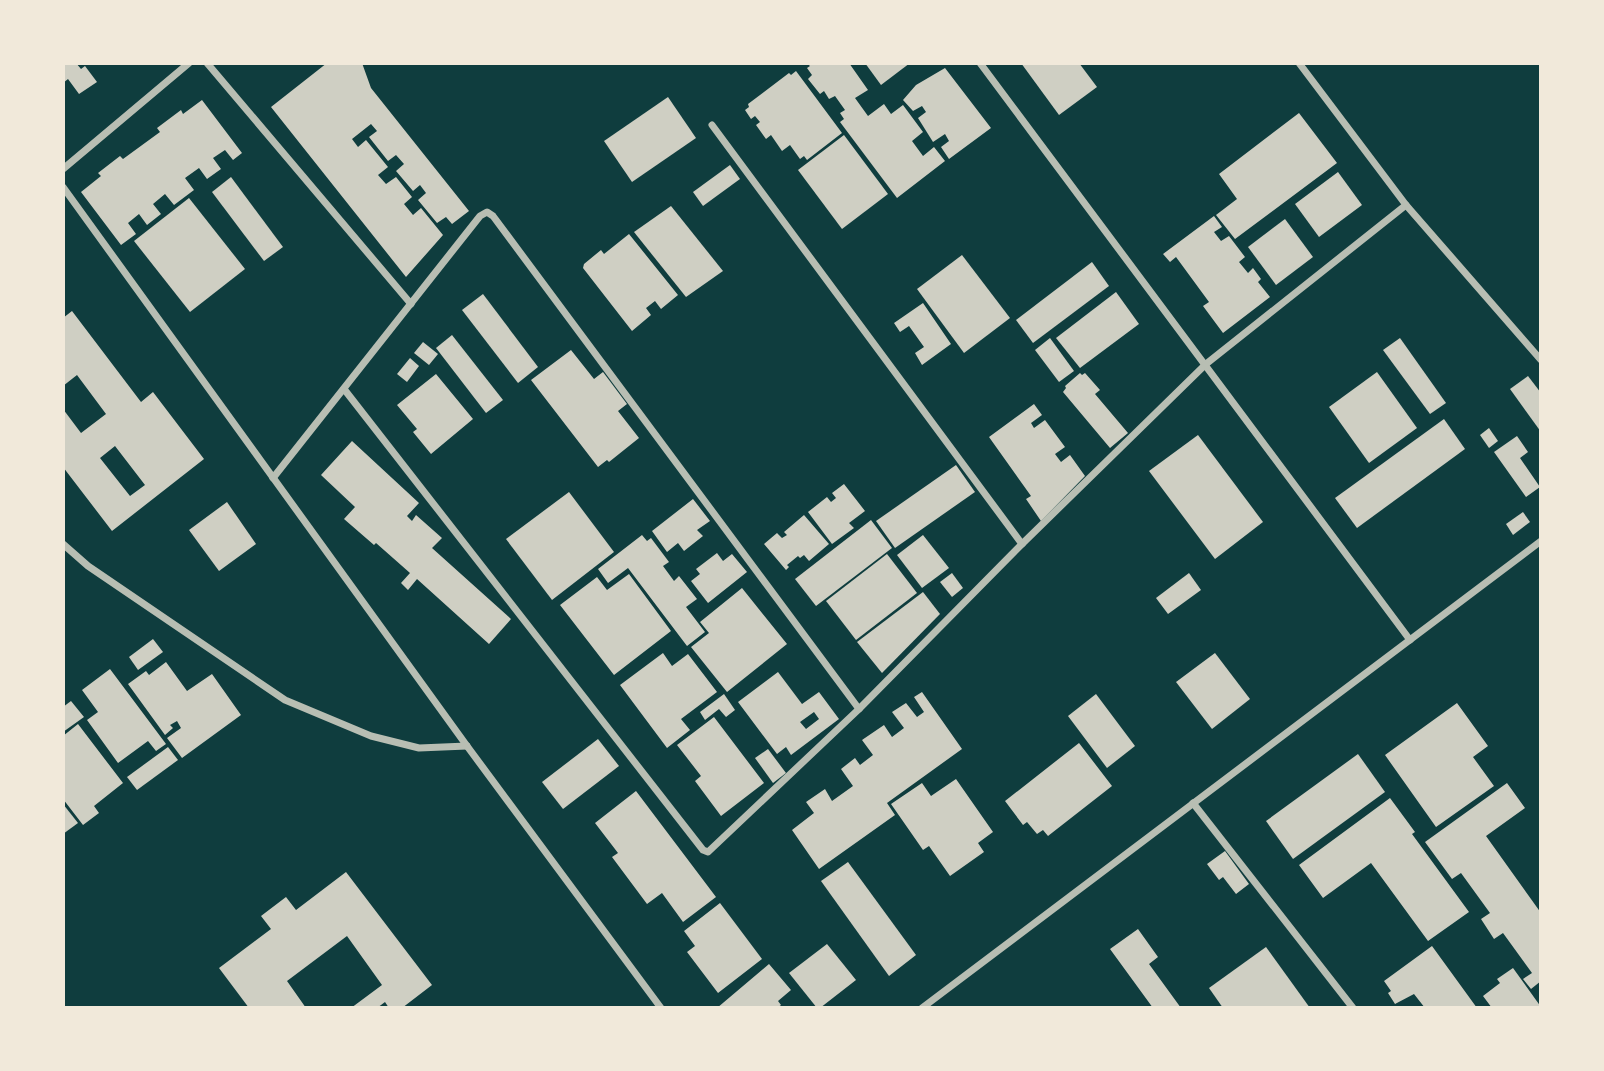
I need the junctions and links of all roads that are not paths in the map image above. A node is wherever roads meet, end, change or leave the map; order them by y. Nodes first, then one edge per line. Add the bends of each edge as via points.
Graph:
1 (189, 63) edge
2 (207, 63) edge
3 (980, 63) edge
4 (1299, 63) edge
5 (712, 125) dead end
6 (63, 169) edge
7 (63, 187) edge
8 (1406, 205) junction
9 (411, 304) junction
10 (1541, 360) edge
11 (1206, 364) junction
12 (344, 388) junction
13 (273, 478) junction
14 (1541, 541) edge
15 (63, 544) edge
16 (1022, 544) junction
17 (1410, 640) junction
18 (859, 709) junction
19 (467, 746) junction
20 (1193, 803) junction
21 (661, 1008) edge
22 (922, 1008) edge
23 (1353, 1008) edge

1 - 6 street
2 - 9 street
3 - 11 street
4 - 8 street
5 - 16 street
7 - 13 street
8 - 10 street
8 - 11 street
9 - 12 street
9 - 18 street via 480,216 487,212 493,216
11 - 16 street
11 - 17 street
12 - 13 street
12 - 18 street via 703,850 713,850
13 - 19 street
14 - 17 street
15 - 19 street via 88,566 285,700 371,736 419,748
16 - 18 street
17 - 20 street
19 - 21 street
20 - 22 street
20 - 23 street

